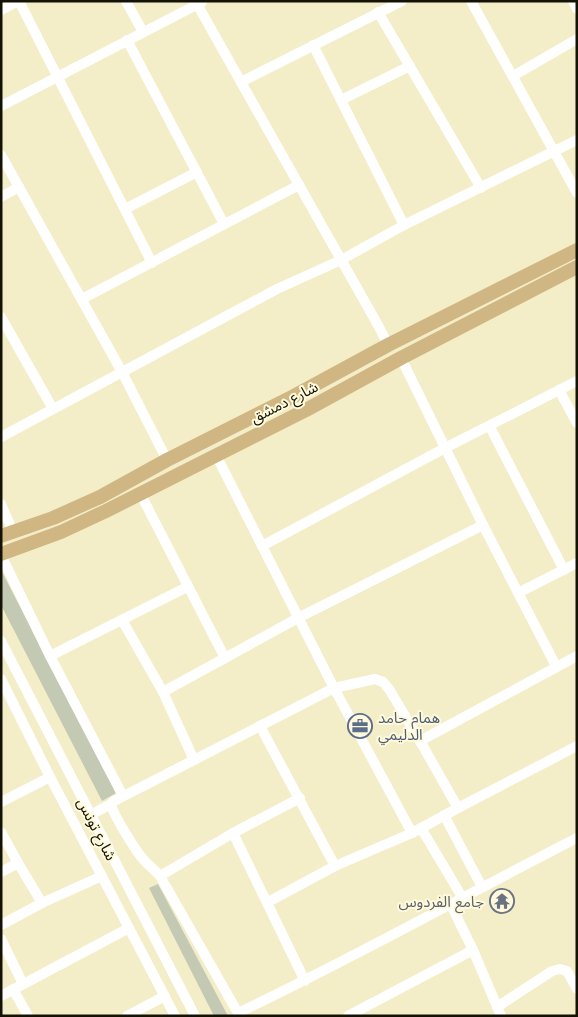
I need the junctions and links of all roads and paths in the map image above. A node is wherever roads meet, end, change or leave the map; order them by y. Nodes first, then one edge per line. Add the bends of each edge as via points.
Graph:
1 (18, 1) edge
2 (126, 1) edge
3 (402, 1) edge
4 (472, 1) edge
5 (573, 1) edge
6 (200, 2) edge
7 (577, 9) edge
8 (1, 10) edge
9 (378, 12) junction
10 (143, 32) junction
11 (577, 39) edge
12 (127, 40) junction
13 (313, 45) junction
14 (410, 66) junction
15 (58, 76) junction
16 (513, 76) junction
17 (241, 82) junction
18 (341, 100) junction
19 (1, 106) edge
20 (577, 140) edge
21 (554, 153) junction
22 (1, 155) edge
23 (197, 172) junction
24 (299, 185) junction
25 (19, 187) junction
26 (481, 188) junction
27 (577, 193) edge
28 (1, 197) edge
29 (125, 209) junction
30 (224, 224) junction
31 (404, 225) junction
32 (577, 250) edge
33 (341, 260) junction
34 (152, 263) junction
35 (576, 271) edge
36 (82, 299) junction
37 (1, 317) edge
38 (388, 345) junction
39 (401, 358) junction
40 (122, 372) junction
41 (577, 382) edge
42 (559, 390) junction
43 (53, 409) junction
44 (577, 424) edge
45 (490, 427) junction
46 (1, 437) edge
47 (445, 448) junction
48 (216, 455) junction
49 (167, 460) junction
50 (140, 493) junction
51 (1, 504) edge
52 (483, 526) junction
53 (7, 534) edge
54 (262, 546) junction
55 (1, 554) edge
56 (577, 564) edge
57 (564, 570) junction
58 (187, 587) junction
59 (518, 593) junction
60 (298, 618) junction
61 (122, 620) junction
62 (1, 641) edge
63 (50, 656) junction
64 (577, 656) edge
65 (225, 658) junction
66 (556, 666) junction
67 (1, 679) edge
68 (334, 688) junction
69 (163, 692) junction
70 (260, 726) junction
71 (420, 741) junction
72 (577, 746) edge
73 (194, 760) junction
74 (50, 777) junction
75 (123, 796) junction
76 (300, 798) junction
77 (1, 802) edge
78 (111, 804) junction
79 (458, 808) junction
80 (90, 815) junction
81 (444, 815) junction
82 (417, 830) junction
83 (1, 832) edge
84 (233, 833) junction
85 (577, 838) edge
86 (18, 863) junction
87 (335, 866) junction
88 (1, 872) edge
89 (102, 876) junction
90 (160, 876) junction
91 (482, 887) junction
92 (462, 897) junction
93 (268, 902) junction
94 (42, 903) junction
95 (450, 903) junction
96 (1, 925) edge
97 (130, 928) junction
98 (1, 939) edge
99 (473, 950) junction
100 (305, 980) junction
101 (24, 984) junction
102 (577, 989) edge
103 (13, 990) junction
104 (1, 996) edge
105 (165, 996) junction
106 (499, 1011) edge
107 (238, 1014) edge
108 (28, 1016) edge
109 (127, 1016) edge
110 (175, 1016) edge
111 (195, 1016) edge
112 (348, 1016) edge

1 - 8 street
1 - 15 street
2 - 10 street
3 - 9 street
4 - 16 street
5 - 7 street
6 - 10 street
6 - 17 street
9 - 13 street
9 - 14 street
10 - 12 street
11 - 16 street
12 - 15 street
12 - 23 street
13 - 17 street
13 - 18 street
14 - 18 street
14 - 26 street
15 - 19 street
15 - 29 street
16 - 21 street
17 - 24 street
18 - 31 street
20 - 21 street
21 - 26 street
21 - 27 street
22 - 25 street
23 - 29 street
23 - 30 street
24 - 30 street
24 - 33 street
25 - 28 street
25 - 36 street
26 - 31 street
29 - 34 street
30 - 34 street
31 - 33 street
32 - 38 main road, شارع دمشق
33 - 38 street
33 - 40 street via 277,289
34 - 36 street
35 - 39 main road, شارع دمشق
36 - 40 street
37 - 43 street
38 - 49 main road, شارع دمشق
39 - 47 street
39 - 48 main road, شارع دمشق
40 - 43 street
40 - 49 street
41 - 42 street
42 - 44 street
42 - 45 street
43 - 46 street
45 - 47 street
45 - 57 street
47 - 52 street
47 - 54 street
48 - 50 main road, شارع دمشق
48 - 54 street
49 - 53 main road, شارع دمشق via 76,508
50 - 55 main road, شارع دمشق via 76,525
50 - 58 street
51 - 53 street
52 - 59 street
52 - 60 street
54 - 60 street
55 - 63 street
56 - 57 street
57 - 59 street
58 - 61 street
58 - 65 street
59 - 66 street
60 - 65 street
60 - 68 street
61 - 63 street
61 - 69 street
62 - 80 street, شارع تونس
63 - 75 street
64 - 66 street
65 - 69 street
66 - 71 street
67 - 74 street, شارع تونس
68 - 70 street
68 - 71 street via 375,678 383,682
68 - 82 street
69 - 73 street
70 - 73 street
70 - 76 street
71 - 79 street
72 - 79 street
73 - 75 street
74 - 77 street
74 - 89 street, شارع تونس
75 - 78 street
76 - 84 street
76 - 87 street
78 - 80 street
78 - 90 street via 116,818 142,859
79 - 81 street
80 - 111 street, شارع تونس
81 - 82 street
81 - 91 street
82 - 87 street
82 - 92 street
83 - 86 street
84 - 90 street
84 - 93 street
85 - 91 street
86 - 88 street
86 - 94 street
87 - 93 street
89 - 94 street
89 - 97 street, شارع تونس
90 - 107 street
91 - 92 street
92 - 95 street
93 - 100 street
94 - 96 street
95 - 99 street
95 - 100 street
97 - 101 street
97 - 105 street, شارع تونس
98 - 101 street
99 - 106 street
99 - 112 street
100 - 107 street
101 - 103 street
102 - 106 street via 567,971 552,971
103 - 104 street
103 - 108 street
105 - 109 street
105 - 110 street, شارع تونس

